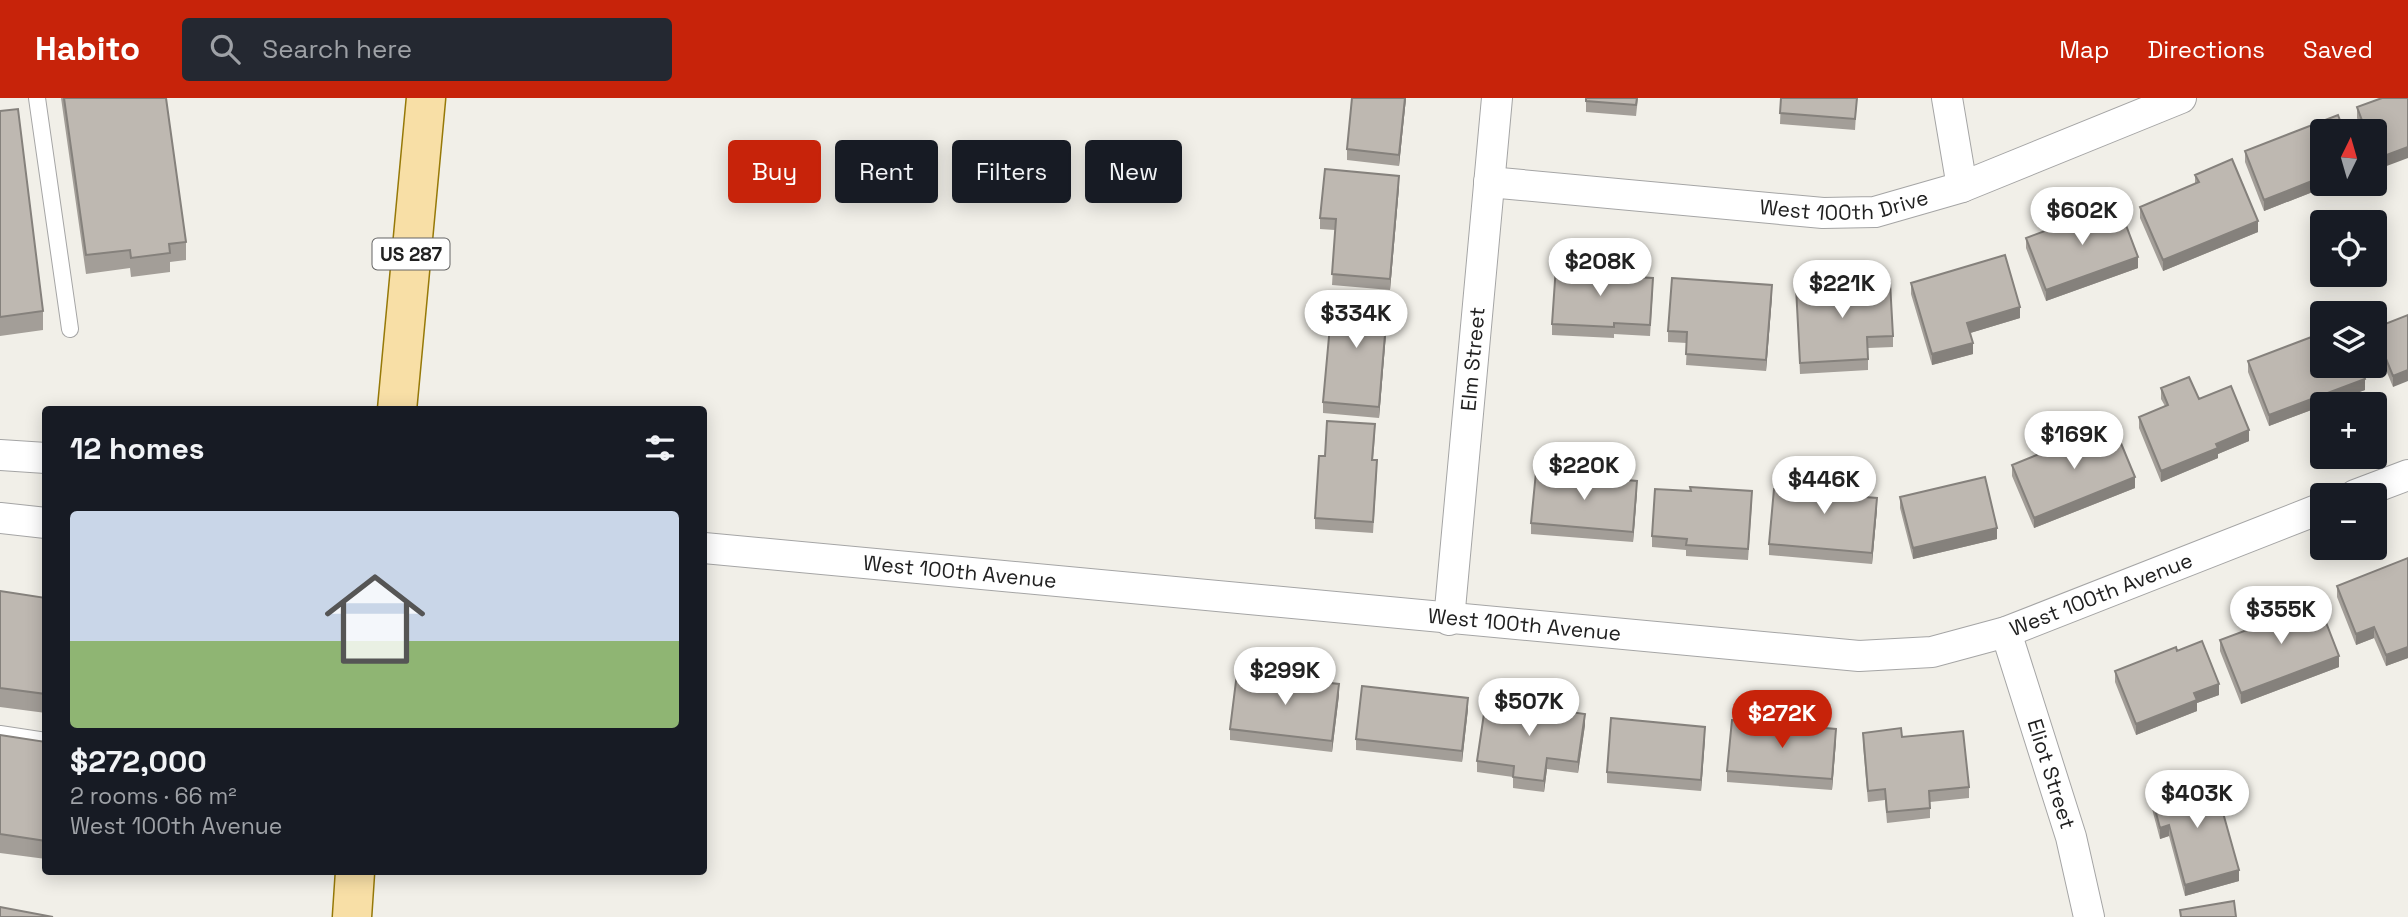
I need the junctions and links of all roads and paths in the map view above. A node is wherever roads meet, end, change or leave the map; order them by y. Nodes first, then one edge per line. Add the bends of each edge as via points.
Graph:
1 (37, 98) edge
2 (426, 98) edge
3 (1497, 98) edge
4 (1947, 98) edge
5 (2181, 98) edge
6 (1489, 182) junction
7 (1962, 187) junction
8 (70, 329) dead end
9 (397, 406) edge
10 (0, 455) edge
11 (42, 458) edge
12 (2408, 475) edge
13 (2387, 483) edge
14 (2310, 513) edge
15 (0, 518) edge
16 (42, 523) edge
17 (707, 548) edge
18 (1449, 620) junction
19 (2006, 632) junction
20 (0, 734) edge
21 (42, 740) edge
22 (355, 875) edge
23 (352, 917) edge
24 (2089, 917) edge

1 - 8 lane
2 - 9 main road, US 287
3 - 6 street, Elm Street
4 - 7 street
5 - 7 street, West 100th Drive
6 - 7 street, West 100th Drive via 1822,213 1875,212
6 - 18 street, Elm Street
10 - 11 street
12 - 13 street
14 - 19 street, West 100th Avenue
15 - 16 street
17 - 18 street, West 100th Avenue
18 - 19 street, West 100th Avenue via 1859,656 1931,652
19 - 24 street, Eliot Street via 2071,836
20 - 21 lane
22 - 23 main road

